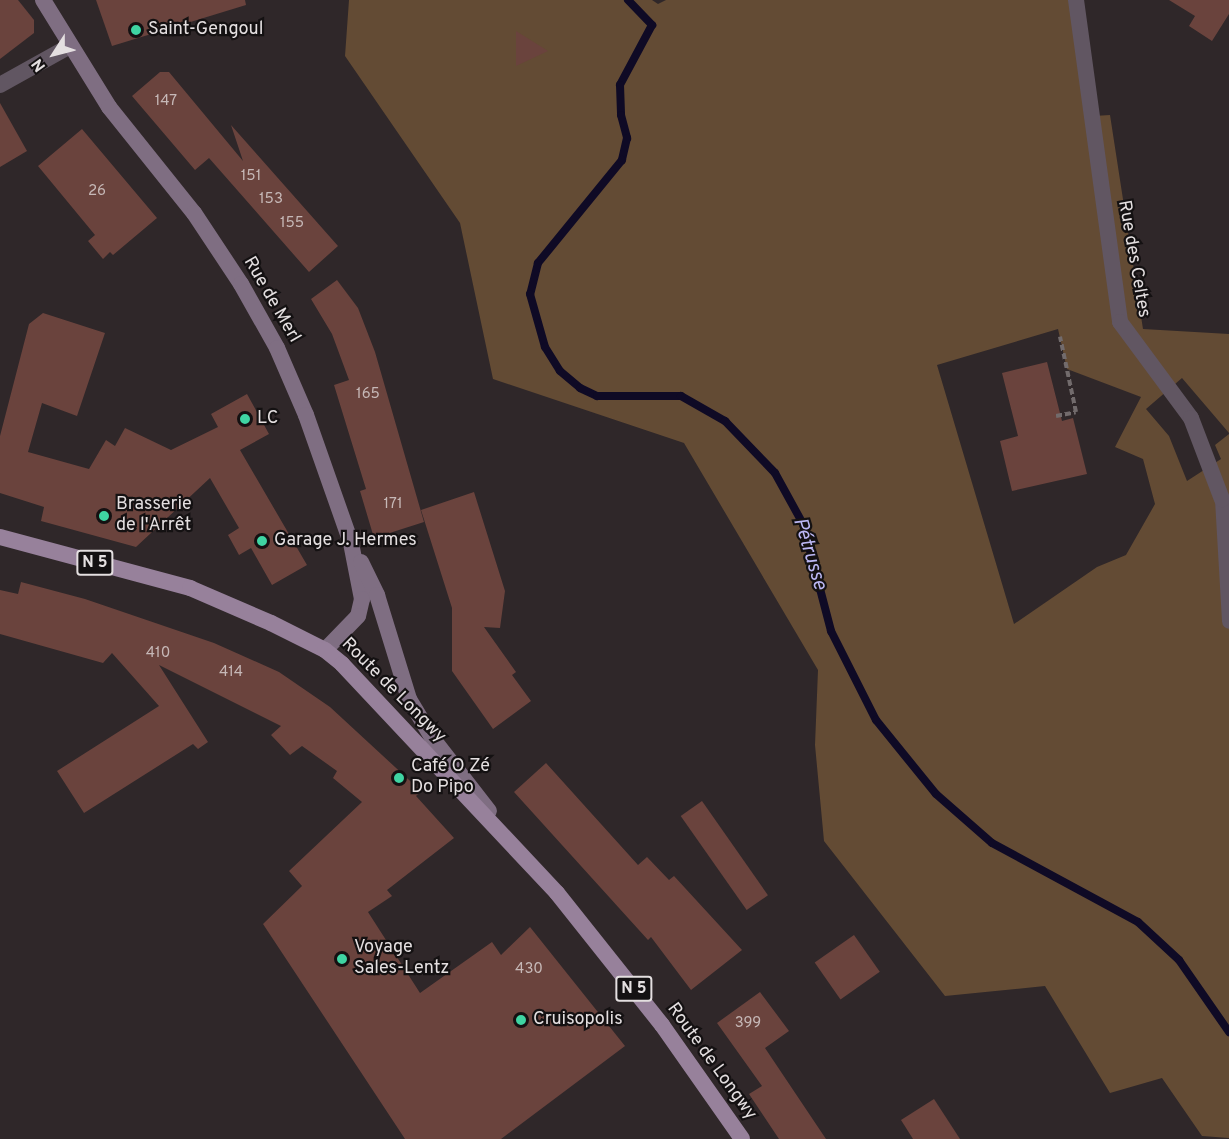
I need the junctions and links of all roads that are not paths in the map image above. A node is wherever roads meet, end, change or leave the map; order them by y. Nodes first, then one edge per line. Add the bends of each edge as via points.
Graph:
1 (43, 0) edge
2 (1076, 0) edge
3 (70, 46) junction
4 (0, 85) edge
5 (1222, 499) joint
6 (0, 537) edge
7 (351, 543) junction
8 (1229, 621) edge
9 (325, 650) junction
10 (515, 846) junction
11 (742, 1139) edge

1 - 3 main road, Rue de Merl
2 - 5 street, Rue des Celtes via 1120,322 1191,418
3 - 4 street
3 - 7 main road, Rue de Merl via 109,107 194,213 241,284 277,348 306,415
5 - 8 lane
6 - 9 main road, Route de Longwy / N 5 via 190,588
7 - 9 main road, Rue de Merl via 362,599 358,616
7 - 10 main road, N 5 via 377,595 409,699 433,739
9 - 10 main road, Route de Longwy / N 5 via 360,681
10 - 11 main road, Route de Longwy / N 5 via 662,1025

